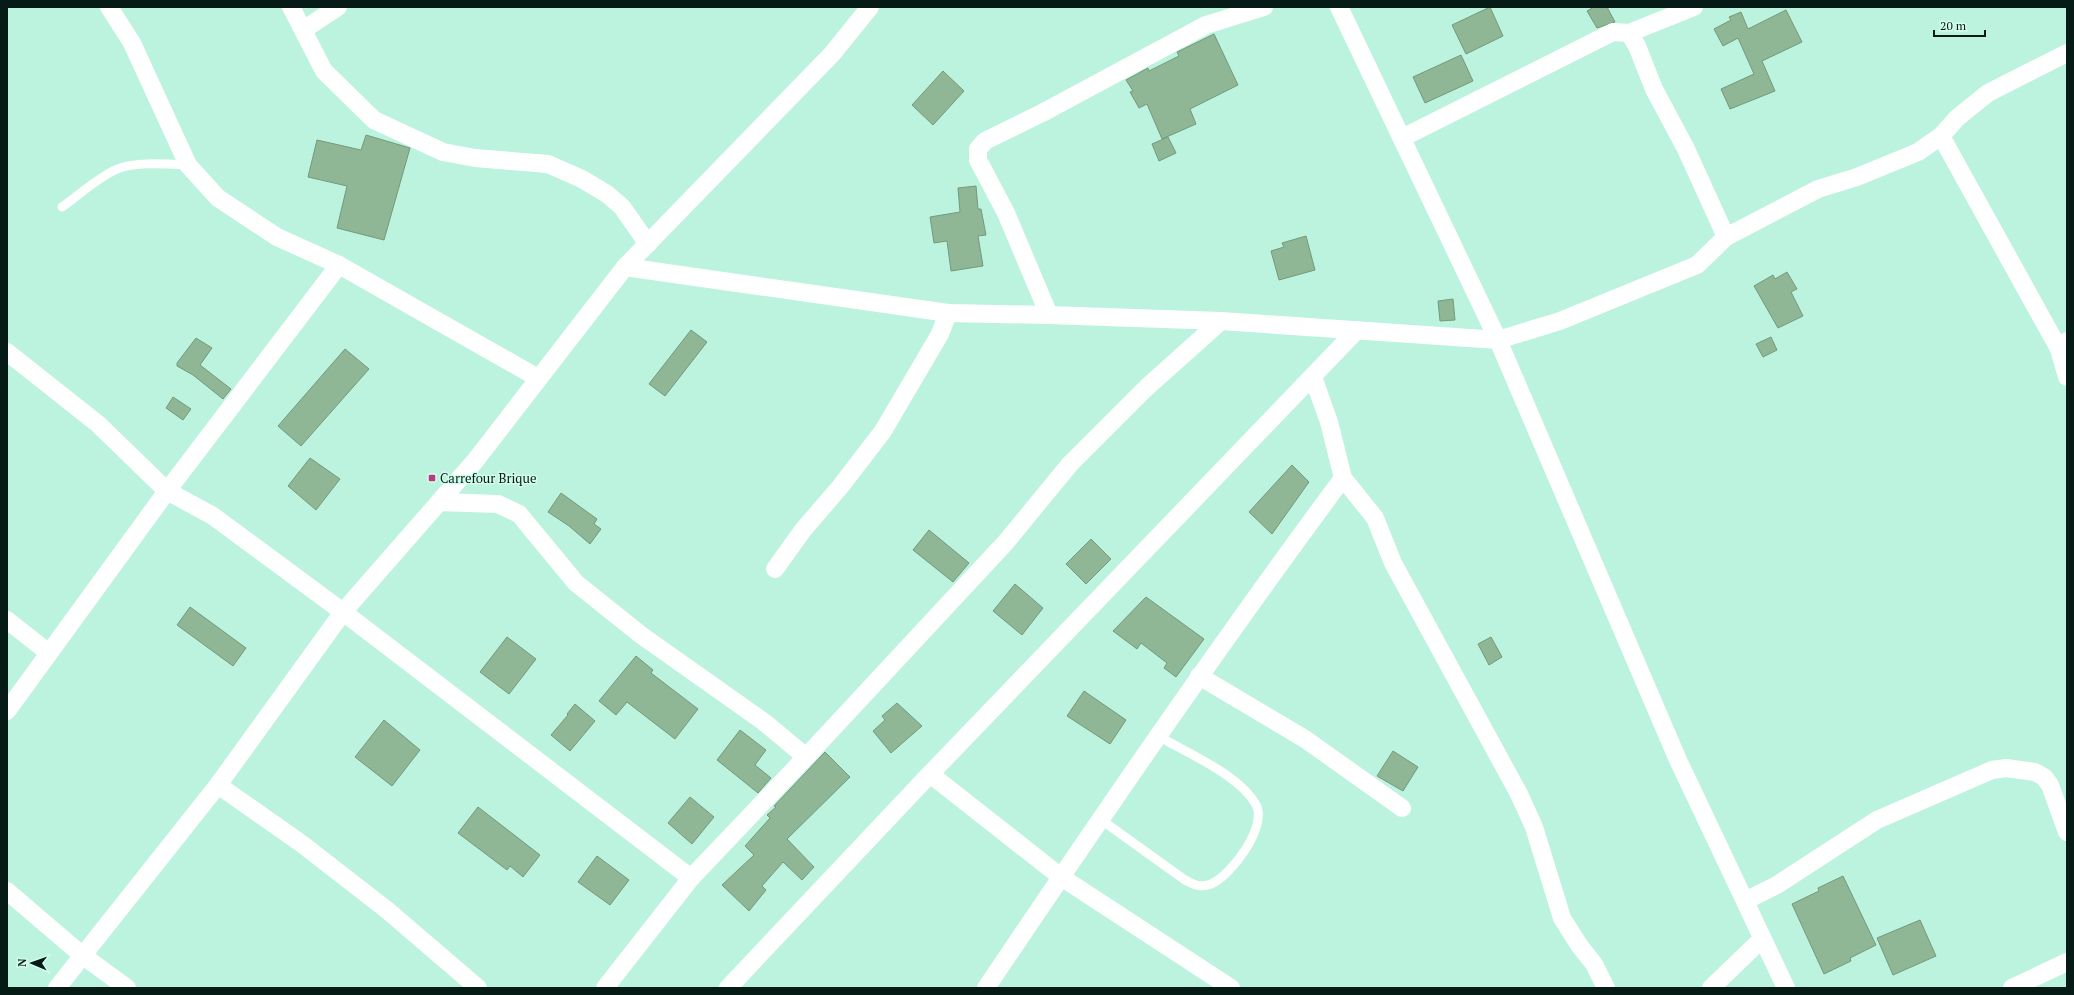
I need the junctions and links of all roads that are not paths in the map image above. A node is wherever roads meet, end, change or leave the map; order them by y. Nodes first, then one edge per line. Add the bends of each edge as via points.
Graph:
1 (109, 7) edge
2 (291, 7) edge
3 (338, 7) edge
4 (870, 7) edge
5 (1264, 7) edge
6 (1338, 7) edge
7 (1694, 7) edge
8 (303, 30) junction
9 (1629, 33) junction
10 (2067, 53) edge
11 (1941, 136) junction
12 (1402, 138) junction
13 (188, 165) junction
14 (62, 207) dead end
15 (1726, 237) junction
16 (648, 244) junction
17 (339, 265) junction
18 (625, 267) junction
19 (948, 313) junction
20 (1049, 314) junction
21 (1221, 321) junction
22 (1356, 330) junction
23 (1498, 340) junction
24 (2063, 345) edge
25 (7, 352) edge
26 (1313, 377) junction
27 (2067, 377) edge
28 (538, 378) junction
29 (1343, 478) junction
30 (167, 491) junction
31 (439, 502) junction
32 (774, 570) dead end
33 (343, 612) junction
34 (7, 620) edge
35 (49, 653) junction
36 (1199, 676) junction
37 (7, 711) edge
38 (1158, 736) junction
39 (806, 757) junction
40 (930, 774) junction
41 (218, 785) junction
42 (1402, 808) dead end
43 (1100, 819) junction
44 (2067, 832) edge
45 (1061, 877) junction
46 (691, 878) junction
47 (7, 891) edge
48 (1745, 901) junction
49 (1762, 939) junction
50 (82, 955) junction
51 (2067, 962) edge
52 (57, 988) edge
53 (126, 988) edge
54 (478, 988) edge
55 (605, 988) edge
56 (728, 988) edge
57 (986, 988) edge
58 (1231, 988) edge
59 (1606, 988) edge
60 (1711, 988) edge
61 (1786, 988) edge
62 (2012, 988) edge

1 - 13 street via 132,43
2 - 8 street
3 - 8 street
4 - 16 street via 832,54
5 - 20 street via 1206,25 985,141 978,149 978,160 1006,213
6 - 12 street
7 - 9 street
8 - 16 street via 324,71 374,120 443,152 475,158 548,164 582,179 607,194 622,207
9 - 12 street via 1613,32
9 - 15 street via 1638,46 1654,89 1686,149
10 - 11 street via 1988,94 1957,118
11 - 15 street via 1918,152 1818,189
11 - 24 street
12 - 23 street
13 - 14 lane via 164,163 116,169
13 - 17 street via 218,198 277,238
15 - 23 street via 1697,265 1560,321
16 - 18 street
17 - 28 street
17 - 30 street
18 - 19 street
18 - 28 street
19 - 20 street
19 - 32 street via 940,334 883,431
20 - 21 street
21 - 22 street
21 - 39 street via 1146,388 1070,464 1006,542
22 - 23 street
22 - 26 street
23 - 48 street via 1678,760
24 - 27 street
25 - 30 street via 98,424
26 - 29 street
26 - 40 street
28 - 31 street via 475,461
29 - 36 street
29 - 59 street via 1375,518 1393,563 1519,794 1534,827 1562,918 1594,964
30 - 33 street via 213,516
30 - 35 street
31 - 33 street
31 - 39 street via 498,504 519,514 576,583 641,635 764,722
33 - 41 street
33 - 46 street
34 - 35 street
35 - 37 street
36 - 38 street
36 - 42 street via 1305,738
38 - 43 street
38 - 43 lane via 1233,779 1250,795 1257,806 1259,816 1254,834 1233,866 1212,884 1197,886
39 - 46 street
40 - 45 street
40 - 56 street
41 - 50 street
41 - 54 street via 308,848 388,910
43 - 45 street
44 - 48 street via 2050,785 2044,777 2035,772 2006,768 1992,770 1877,820 1777,885
45 - 57 street
45 - 58 street
46 - 55 street
47 - 50 street
48 - 49 street
49 - 60 street
49 - 61 street
50 - 52 street
50 - 53 street
51 - 62 street

